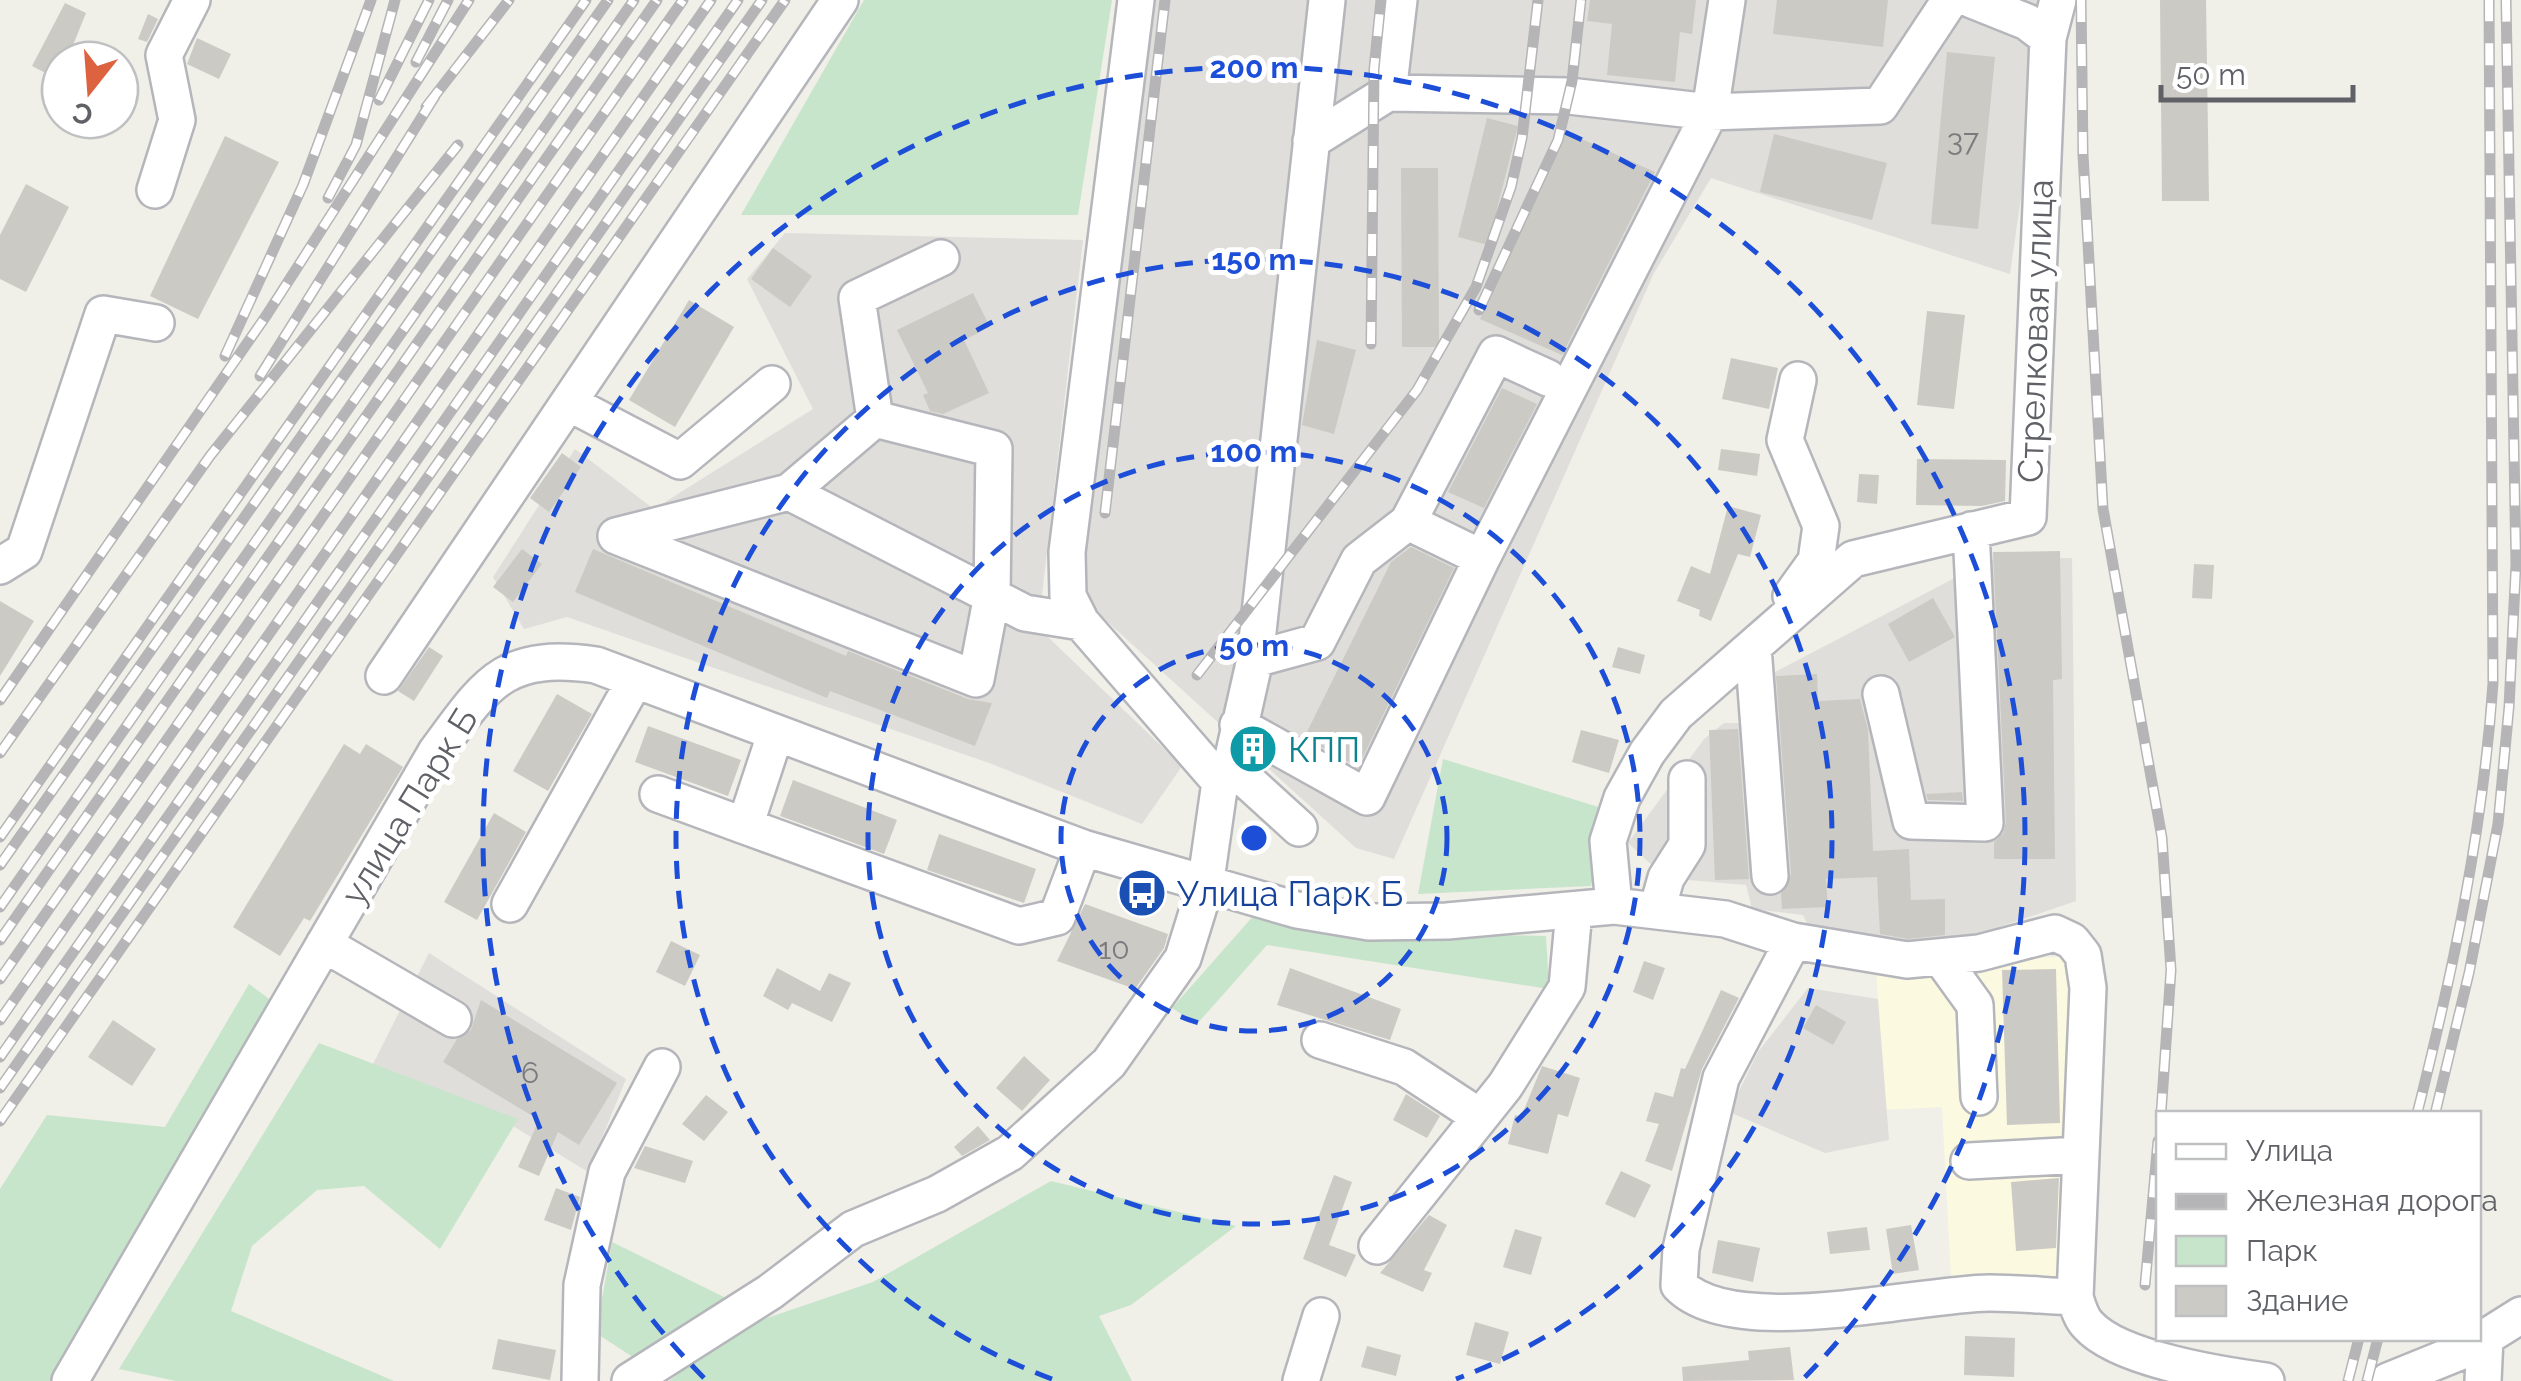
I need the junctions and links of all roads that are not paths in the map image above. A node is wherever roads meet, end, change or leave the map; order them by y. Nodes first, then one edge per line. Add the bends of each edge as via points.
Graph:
1 (192, 0) edge
2 (840, 0) edge
3 (1136, 0) edge
4 (1327, 0) edge
5 (1399, 0) edge
6 (1727, 0) edge
7 (1950, 0) edge
8 (1972, 0) edge
9 (2058, 0) edge
10 (2034, 20) edge
11 (1388, 93) junction
12 (1710, 112) junction
13 (1312, 141) junction
14 (155, 190) dead end
15 (941, 258) dead end
16 (156, 324) dead end
17 (1548, 378) dead end
18 (1798, 380) dead end
19 (772, 384) dead end
20 (570, 403) junction
21 (876, 419) junction
22 (789, 492) junction
23 (1408, 522) junction
24 (1971, 530) junction
25 (1482, 558) junction
26 (0, 566) edge
27 (992, 596) junction
28 (1081, 622) junction
29 (1759, 641) junction
30 (1254, 659) junction
31 (384, 676) dead end
32 (635, 680) junction
33 (1880, 694) dead end
34 (1238, 725) junction
35 (774, 735) junction
36 (1225, 774) junction
37 (1687, 779) dead end
38 (658, 794) dead end
39 (746, 826) junction
40 (1299, 828) dead end
41 (1083, 848) junction
42 (1770, 876) dead end
43 (1205, 886) junction
44 (510, 904) dead end
45 (1614, 906) junction
46 (1574, 910) junction
47 (1657, 910) junction
48 (1793, 941) junction
49 (324, 944) junction
50 (1941, 958) junction
51 (454, 1019) dead end
52 (1320, 1040) dead end
53 (662, 1066) dead end
54 (1979, 1097) dead end
55 (1480, 1116) junction
56 (2081, 1155) junction
57 (1970, 1161) dead end
58 (1377, 1246) dead end
59 (2075, 1297) junction
60 (2521, 1315) edge
61 (1321, 1316) dead end
62 (2485, 1338) junction
63 (2481, 1340) edge
64 (2478, 1341) edge
65 (70, 1381) edge
66 (580, 1381) edge
67 (630, 1381) edge
68 (1300, 1381) edge
69 (2266, 1381) edge
70 (2388, 1381) edge
71 (2484, 1381) edge

1 - 14 street via 164,55 177,120
2 - 20 street
3 - 28 street via 1067,552 1068,596
4 - 13 street
5 - 11 street
6 - 12 street
7 - 12 street via 1880,106
8 - 10 street
9 - 10 street, Стрелковая улица
10 - 24 street, Стрелковая улица via 2028,517
11 - 12 street via 1569,96
11 - 13 street
12 - 25 street
13 - 30 street
15 - 21 street via 857,298
16 - 26 street via 103,314 24,552
17 - 23 street via 1496,354
18 - 29 street via 1785,440 1821,526 1816,561
19 - 20 street via 680,461
20 - 31 street
21 - 22 street
21 - 27 street via 994,449
22 - 27 street
22 - 27 street via 616,536 976,679
23 - 25 street
23 - 30 street via 1359,560 1317,642
24 - 29 street, Стрелковая улица via 1853,559
24 - 33 street via 1985,822 1911,820
25 - 34 street via 1367,796
27 - 28 street via 1025,614
28 - 36 street
29 - 42 street
29 - 45 street, Стрелковая улица via 1676,714 1646,753 1608,842
30 - 34 street
32 - 35 street, улица Парк Б
32 - 44 street
32 - 49 street, улица Парк Б via 560,660 522,664 498,678 436,752
34 - 36 street
35 - 39 street
35 - 41 street, улица Парк Б
36 - 40 street
36 - 43 street
37 - 47 street via 1687,845 1666,878
38 - 39 street
39 - 41 street via 1019,926 1056,917
41 - 43 street, улица Парк Б
43 - 46 street via 1369,922
43 - 67 street via 1184,958 1109,1063 1010,1153 937,1194 853,1229 770,1292
45 - 46 street
45 - 47 street
46 - 55 street via 1567,986
47 - 48 street via 1725,920
48 - 50 street via 1907,960
48 - 59 street via 1722,1078 1681,1249 1679,1285 1703,1303 1781,1314 1988,1293
49 - 51 street
49 - 65 street, улица Парк Б
50 - 54 street via 1975,1005
50 - 56 street via 2055,933 2083,955 2088,988
52 - 55 street via 1404,1067
53 - 66 street via 607,1172 582,1286
55 - 58 street
56 - 57 street
56 - 59 street
59 - 69 street via 2095,1332 2128,1347 2180,1366
60 - 62 street
61 - 68 street
62 - 63 street
62 - 71 street
64 - 70 street

